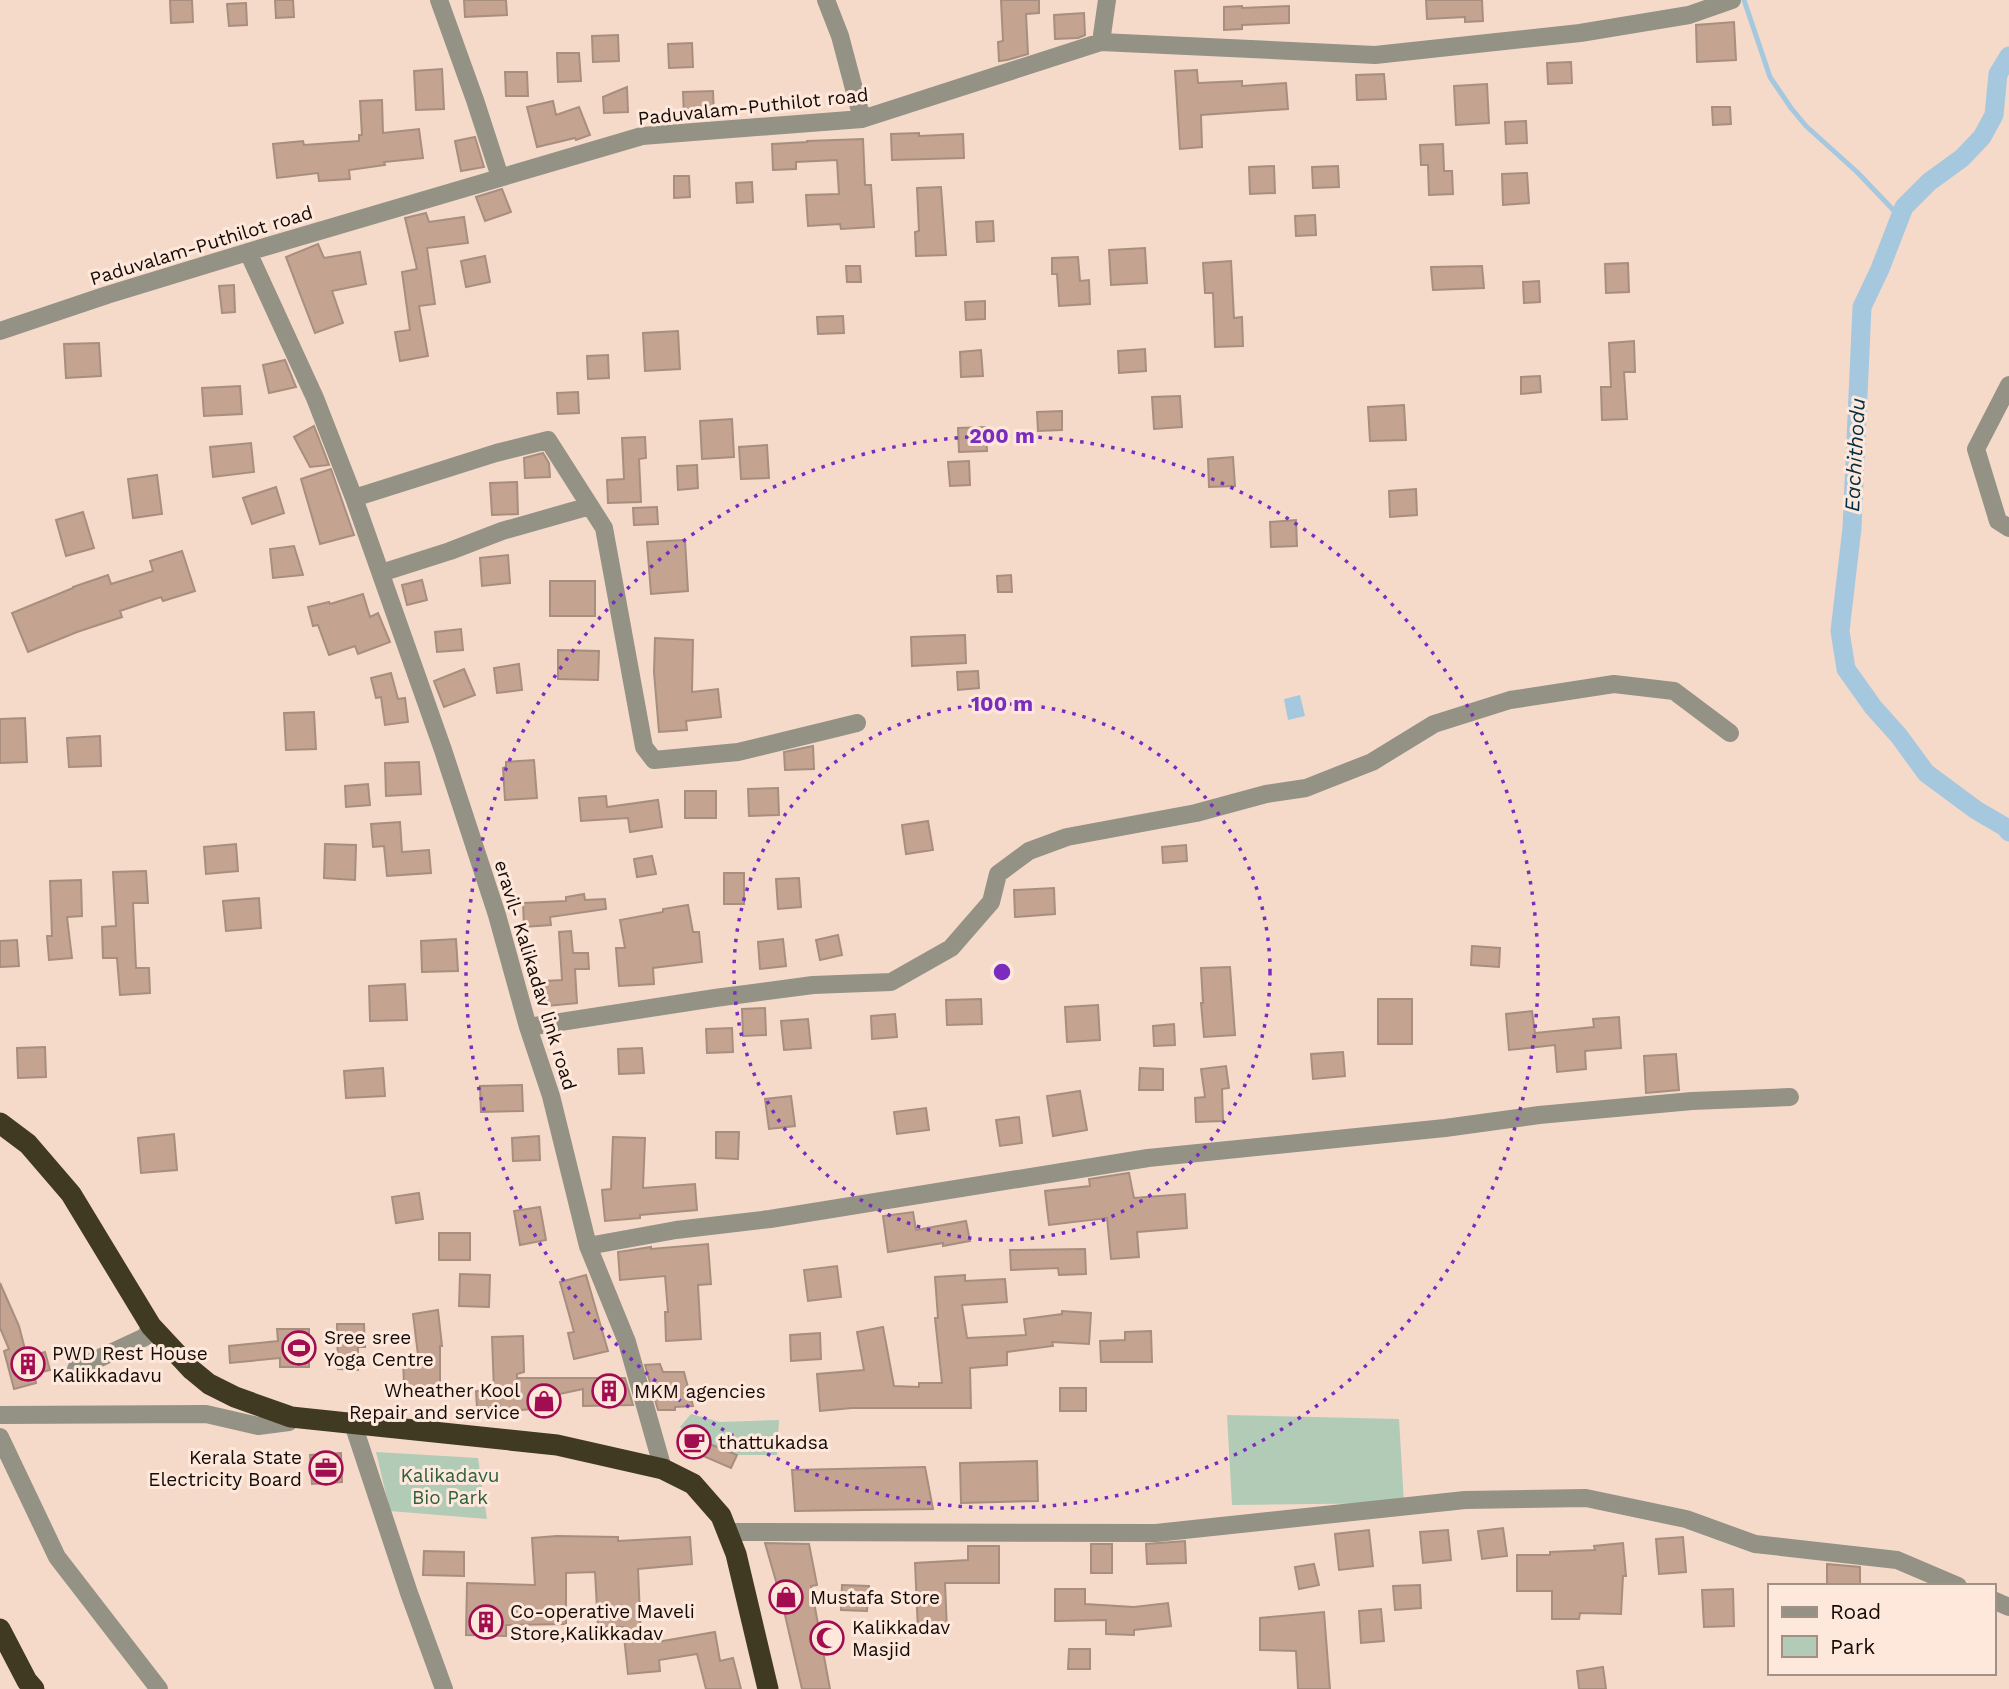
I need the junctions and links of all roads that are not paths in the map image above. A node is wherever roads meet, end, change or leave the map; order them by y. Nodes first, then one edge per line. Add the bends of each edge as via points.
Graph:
1 (439, 0) edge
2 (826, 0) edge
3 (1107, 0) edge
4 (1732, 0) edge
5 (1101, 42) junction
6 (862, 119) junction
7 (500, 177) junction
8 (248, 252) junction
9 (0, 331) edge
10 (2009, 385) edge
11 (354, 498) junction
12 (590, 506) junction
13 (2009, 528) edge
14 (381, 573) junction
15 (857, 723) dead end
16 (1730, 733) dead end
17 (528, 1027) junction
18 (1790, 1097) dead end
19 (0, 1123) edge
20 (589, 1246) junction
21 (151, 1326) junction
22 (76, 1369) dead end
23 (0, 1415) edge
24 (292, 1417) junction
25 (353, 1424) junction
26 (0, 1437) edge
27 (663, 1469) junction
28 (728, 1532) junction
29 (1953, 1584) edge
30 (0, 1629) edge
31 (34, 1689) edge
32 (159, 1689) edge
33 (444, 1689) edge
34 (768, 1689) edge

1 - 7 street
2 - 6 street
3 - 5 street
4 - 5 street, Paduvalam-Puthilot road via 1689,15 1594,31 1375,55
5 - 6 street, Paduvalam-Puthilot road
6 - 7 street, Paduvalam-Puthilot road via 642,136
7 - 8 street, Paduvalam-Puthilot road
8 - 9 street, Paduvalam-Puthilot road
8 - 11 street, eravil- Kalikadav link road via 315,398
10 - 13 street via 1976,449 1998,521
11 - 12 street via 548,440
11 - 14 street, eravil- Kalikadav link road
12 - 14 street
12 - 15 street via 604,528 643,747 654,760 738,752
14 - 17 street, eravil- Kalikadav link road via 497,915
16 - 17 street via 1674,691 1614,684 1510,700 1434,724 1373,762 1306,788 1067,837 1029,851 998,874 991,902 951,948 891,982 813,985
17 - 20 street, eravil- Kalikadav link road via 551,1096
18 - 20 street via 1539,1115 1148,1158
19 - 21 highway via 28,1144 71,1194
20 - 27 street, eravil- Kalikadav link road via 627,1342
21 - 22 street via 145,1337
21 - 24 highway via 209,1384
23 - 24 street via 206,1414 258,1426 289,1422
24 - 25 highway
25 - 27 highway via 557,1445
25 - 33 street
26 - 32 street via 57,1557
27 - 28 highway via 692,1484 721,1516
28 - 29 street via 1156,1533 1465,1500 1586,1497 1685,1519 1755,1544 1897,1560
28 - 34 highway
30 - 31 highway

